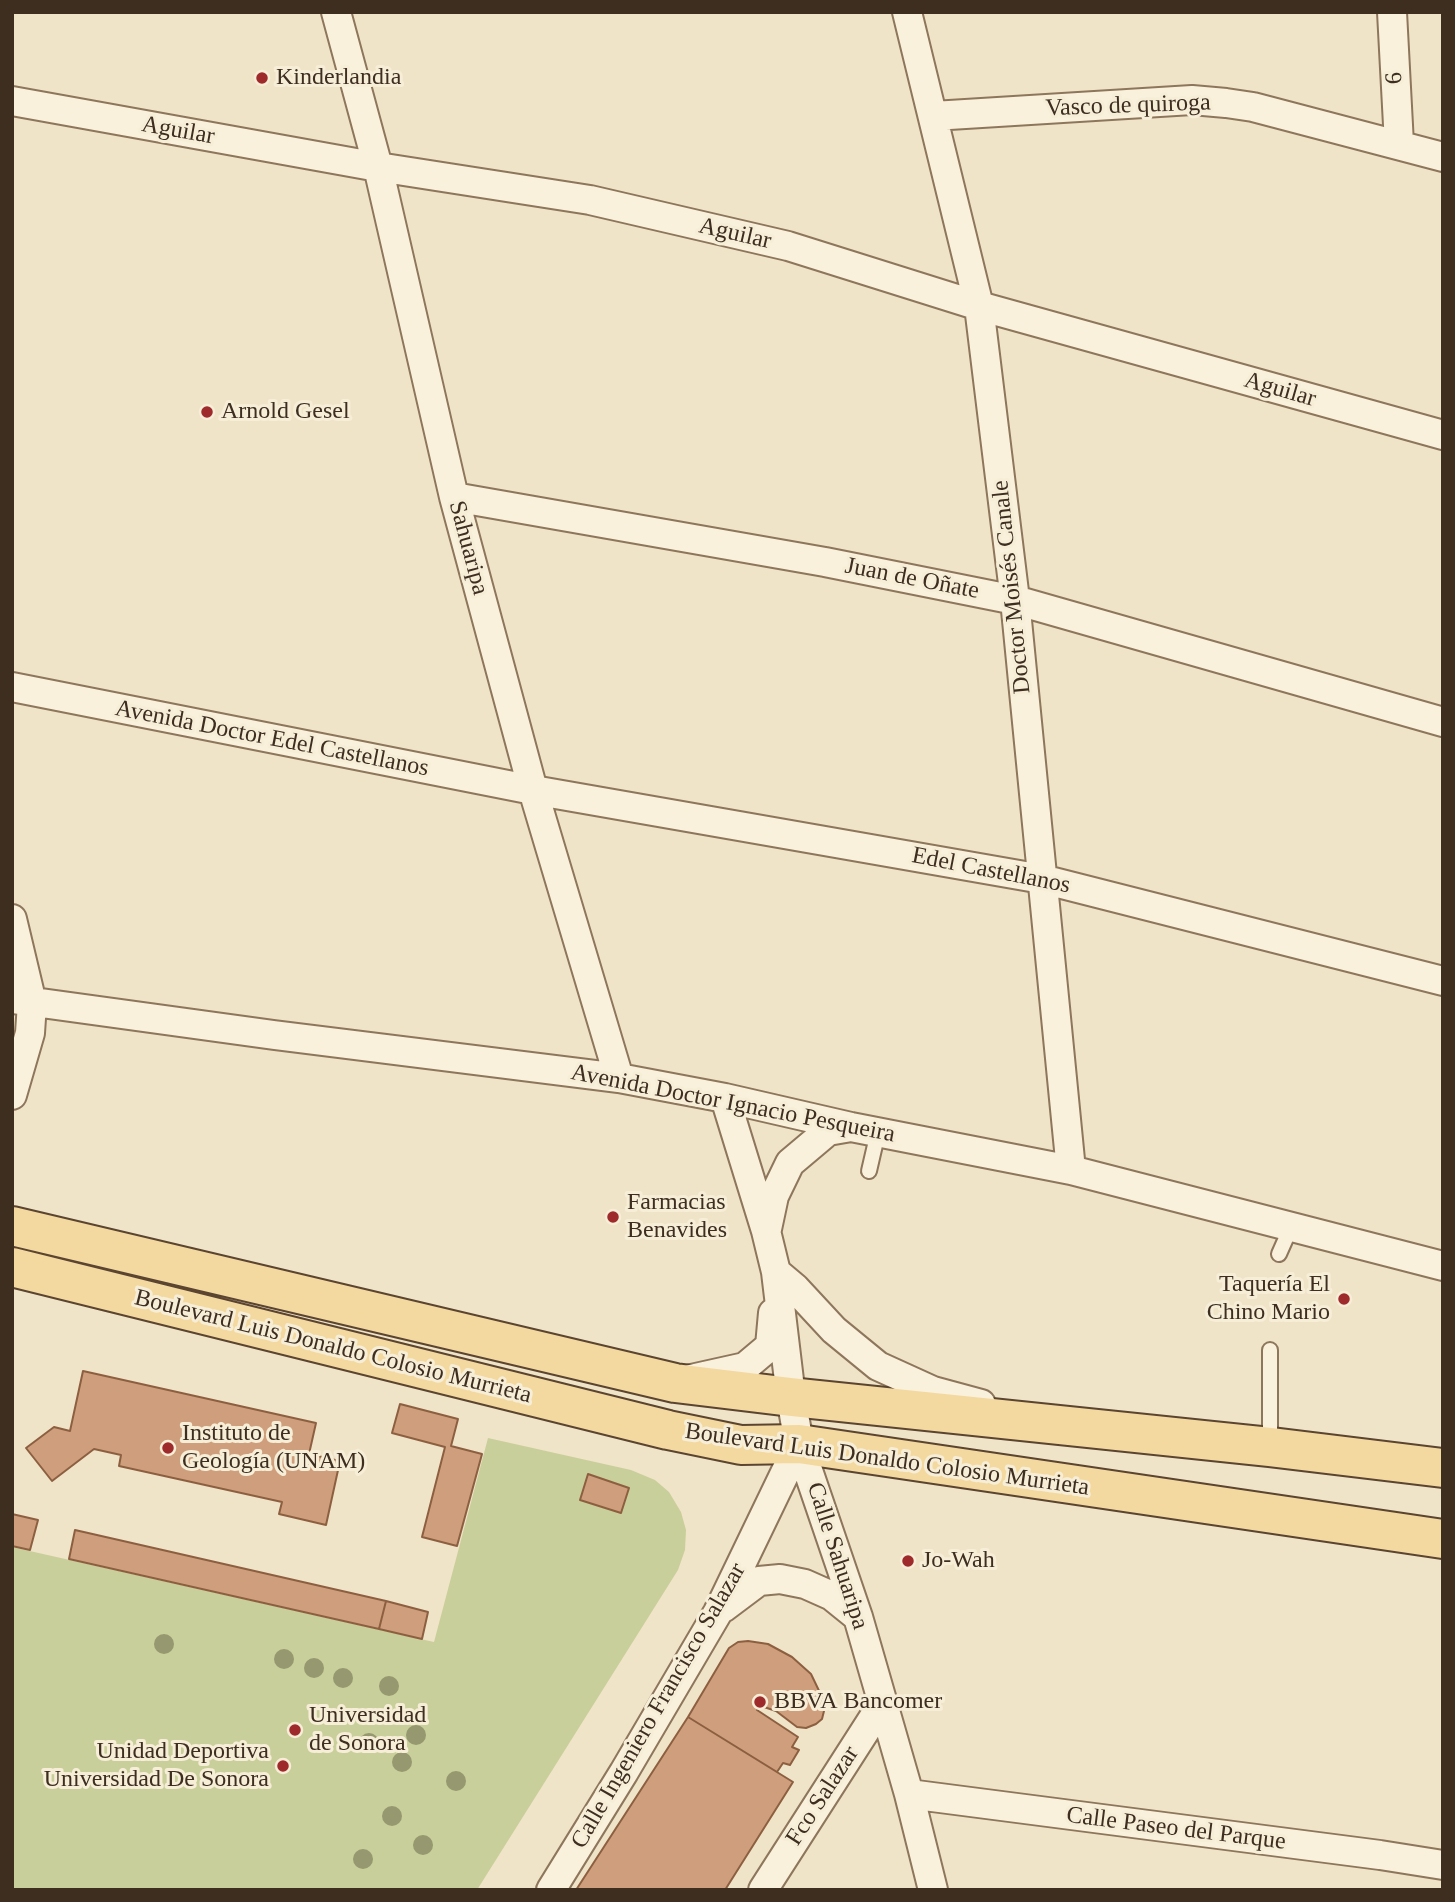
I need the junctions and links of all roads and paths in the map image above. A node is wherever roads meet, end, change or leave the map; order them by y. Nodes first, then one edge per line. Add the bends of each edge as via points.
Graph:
1 (336, 12) edge
2 (907, 12) edge
3 (1392, 12) edge
4 (12, 100) edge
5 (933, 116) junction
6 (1399, 144) junction
7 (1443, 156) edge
8 (377, 167) junction
9 (979, 306) junction
10 (1443, 435) edge
11 (454, 498) junction
12 (1015, 600) junction
13 (12, 687) edge
14 (1443, 722) edge
15 (533, 790) junction
16 (1042, 879) junction
17 (12, 919) edge
18 (1441, 974) edge
19 (22, 1001) edge
20 (620, 1078) junction
21 (12, 1094) edge
22 (725, 1098) junction
23 (865, 1130) junction
24 (1071, 1170) junction
25 (869, 1171) dead end
26 (12, 1226) edge
27 (1291, 1227) junction
28 (766, 1231) junction
29 (1279, 1254) dead end
30 (1443, 1266) edge
31 (12, 1267) edge
32 (776, 1272) junction
33 (1270, 1350) dead end
34 (676, 1383) junction
35 (791, 1397) junction
36 (1060, 1424) junction
37 (799, 1444) junction
38 (1269, 1447) junction
39 (1443, 1468) edge
40 (1443, 1539) edge
41 (718, 1612) junction
42 (858, 1617) junction
43 (883, 1703) junction
44 (909, 1794) junction
45 (1443, 1865) edge
46 (551, 1890) edge
47 (763, 1890) edge
48 (933, 1890) edge

1 - 8 street, Sahuaripa
2 - 5 street, Doctor Moisés Canale
3 - 6 street, 6
4 - 8 street, Aguilar
5 - 6 street, Vasco de quiroga via 1192,100 1253,107
5 - 9 street, Doctor Moisés Canale
6 - 7 street, Vasco de quiroga
8 - 9 street, Aguilar via 616,206 788,246
8 - 11 street, Sahuaripa
9 - 10 street, Aguilar
9 - 12 street, Doctor Moisés Canale
11 - 12 street, Juan de Oñate
11 - 15 street, Sahuaripa
12 - 14 street, Juan de Oñate
12 - 16 street, Doctor Moisés Canale
13 - 15 street, Avenida Doctor Edel Castellanos
15 - 16 street, Edel Castellanos
15 - 20 street, Sahuaripa
16 - 18 street, Edel Castellanos
16 - 24 street, Doctor Moisés Canale
17 - 19 street
19 - 20 street, Avenida Doctor Ignacio Pesqueira
19 - 21 street via 30,1033
20 - 22 street, Avenida Doctor Ignacio Pesqueira
22 - 23 street, Avenida Doctor Ignacio Pesqueira
22 - 28 street, Calle Sahuaripa
23 - 24 street, Avenida Doctor Ignacio Pesqueira
23 - 25 lane
23 - 28 street via 828,1131 790,1163 774,1196
24 - 27 street, Avenida Doctor Ignacio Pesqueira
26 - 34 main road, Boulevard Luis Donaldo Colosio Murrieta
27 - 29 lane
27 - 30 street, Avenida Doctor Ignacio Pesqueira
28 - 32 street, Calle Sahuaripa
31 - 37 main road, Boulevard Luis Donaldo Colosio Murrieta via 668,1430 741,1445
32 - 34 street via 770,1346 745,1367
32 - 35 street, Calle Sahuaripa
32 - 36 street via 878,1366 933,1391
33 - 38 lane
34 - 35 main road, Boulevard Luis Donaldo Colosio Murrieta
35 - 36 main road, Boulevard Luis Donaldo Colosio Murrieta
35 - 37 street, Calle Sahuaripa
36 - 38 main road, Boulevard Luis Donaldo Colosio Murrieta
37 - 40 main road, Boulevard Luis Donaldo Colosio Murrieta
37 - 41 street, Calle Ingeniero Francisco Salazar
37 - 42 street, Calle Sahuaripa
38 - 39 main road, Boulevard Luis Donaldo Colosio Murrieta
41 - 42 street via 759,1581 780,1578 832,1596
41 - 46 street, Calle Ingeniero Francisco Salazar
42 - 43 street, Calle Sahuaripa
43 - 44 street, Calle Sahuaripa
43 - 47 street, Fco Salazar
44 - 45 street, Calle Paseo del Parque
44 - 48 street, Calle Sahuaripa

